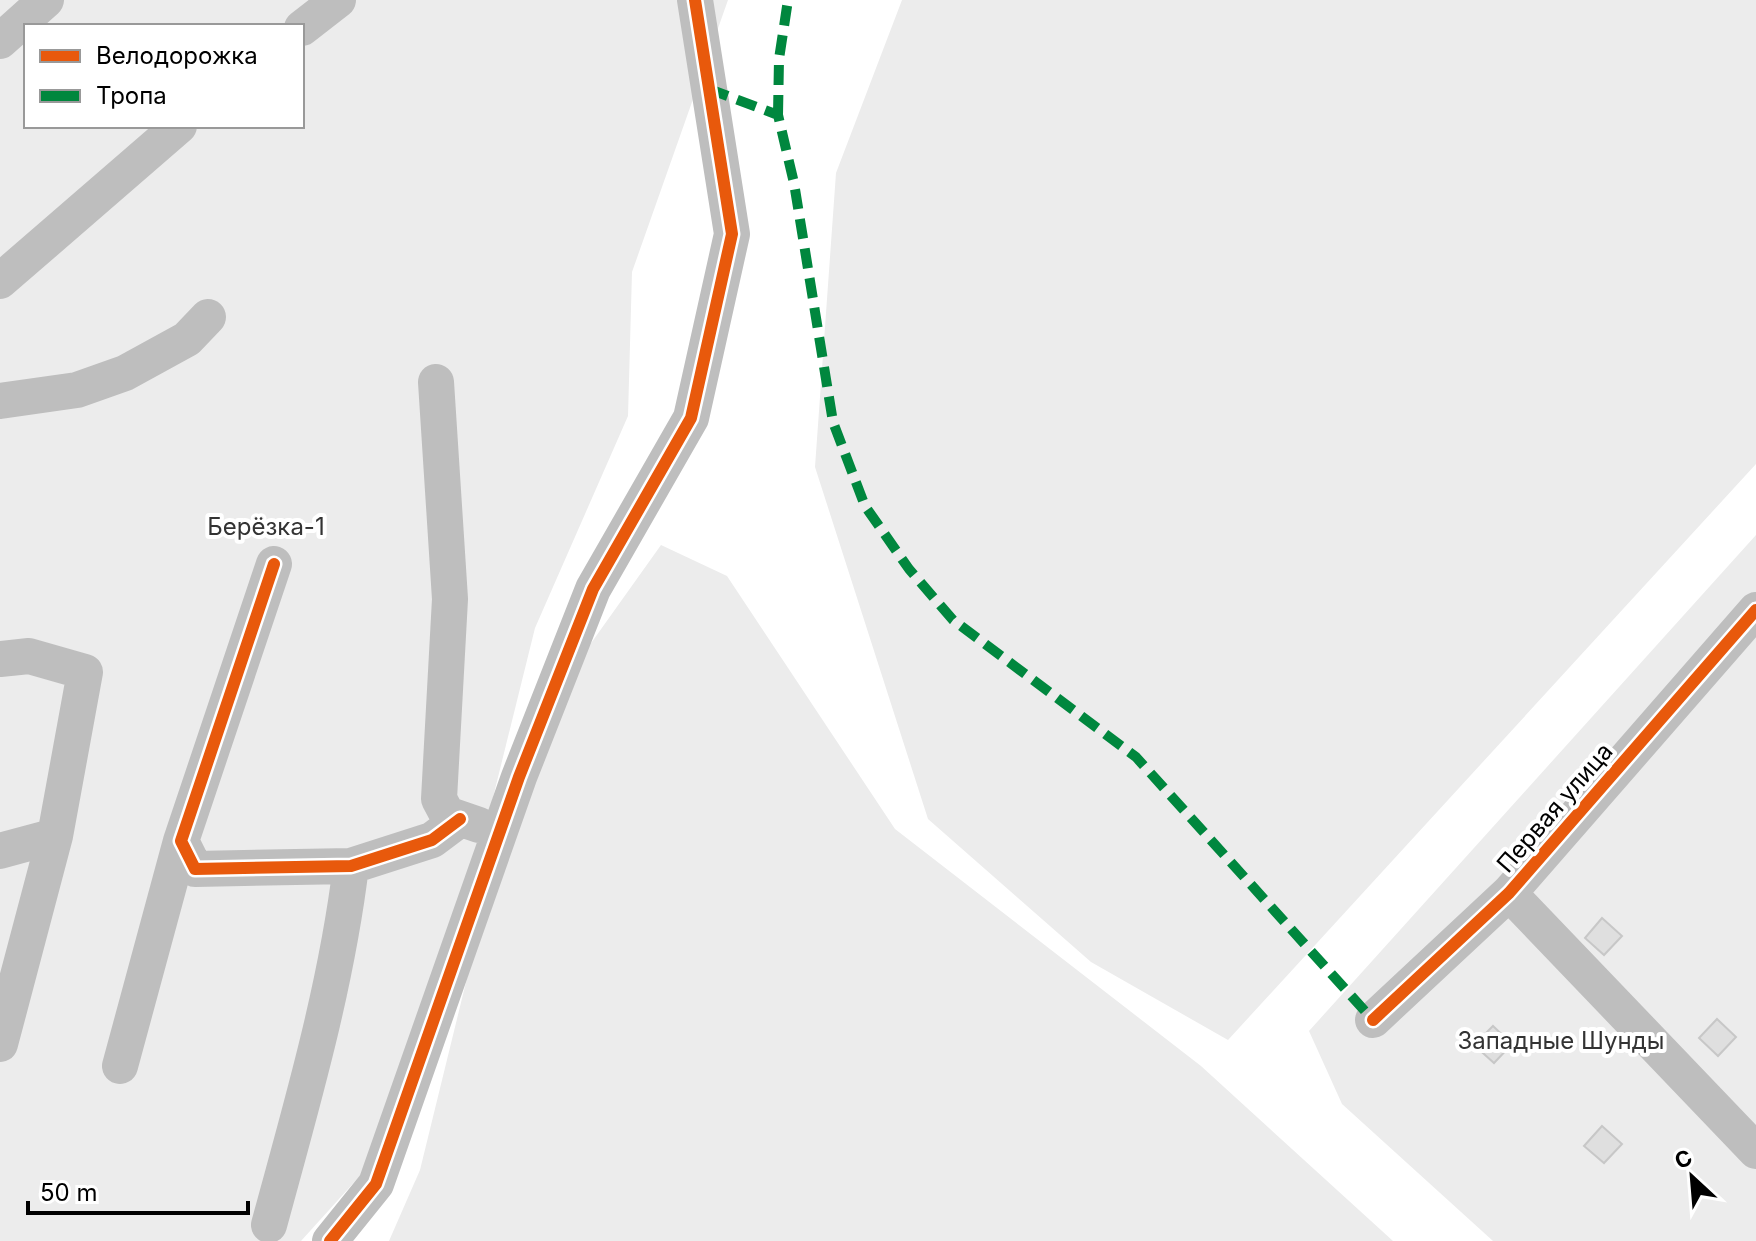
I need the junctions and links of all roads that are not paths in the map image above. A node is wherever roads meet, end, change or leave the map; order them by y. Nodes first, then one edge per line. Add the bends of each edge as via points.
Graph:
1 (46, 0) edge
2 (338, 0) edge
3 (695, 0) edge
4 (304, 26) edge
5 (0, 41) edge
6 (177, 128) edge
7 (0, 281) edge
8 (208, 317) dead end
9 (436, 382) dead end
10 (0, 401) edge
11 (274, 564) dead end
12 (1756, 610) edge
13 (0, 659) edge
14 (460, 819) junction
15 (500, 832) junction
16 (55, 836) junction
17 (181, 841) junction
18 (0, 851) edge
19 (351, 866) junction
20 (1509, 893) junction
21 (1373, 1020) dead end
22 (0, 1044) edge
23 (120, 1066) dead end
24 (1756, 1151) edge
25 (269, 1225) dead end
26 (330, 1241) edge

1 - 5 street
2 - 4 street
3 - 15 street via 732,234 691,418 593,589
6 - 7 street
8 - 10 street via 187,339 125,373 77,390
9 - 14 street via 450,599 439,799 447,814
11 - 17 street
12 - 20 street, Первая улица
13 - 16 street via 29,656 85,672
14 - 15 street
14 - 19 street via 432,840
15 - 26 street via 376,1184
16 - 18 street
16 - 22 street
17 - 19 street via 195,869
17 - 23 street
19 - 25 street via 327,1007
20 - 21 street, Первая улица
20 - 24 street

